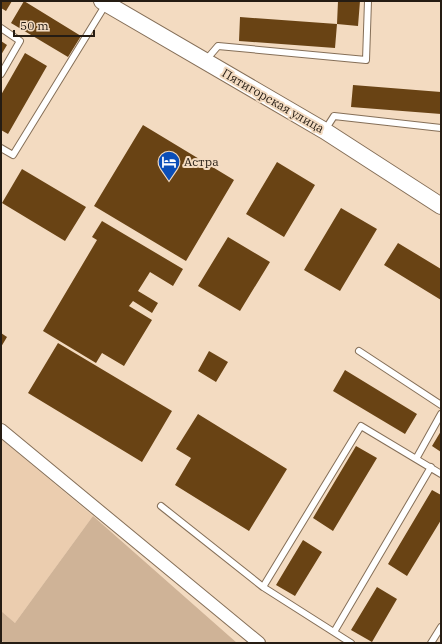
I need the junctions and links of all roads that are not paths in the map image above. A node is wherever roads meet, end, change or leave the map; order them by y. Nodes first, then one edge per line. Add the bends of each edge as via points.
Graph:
1 (368, 1) edge
2 (105, 2) edge
3 (1, 28) edge
4 (206, 61) junction
5 (1, 74) edge
6 (441, 128) edge
7 (325, 131) junction
8 (1, 148) edge
9 (439, 203) edge
10 (359, 351) dead end
11 (441, 405) edge
12 (441, 414) edge
13 (1, 430) edge
14 (416, 459) junction
15 (430, 467) junction
16 (441, 474) edge
17 (161, 506) dead end
18 (263, 587) junction
19 (441, 627) edge
20 (334, 632) junction
21 (259, 643) edge
22 (351, 643) edge
23 (431, 643) edge

1 - 4 lane via 366,60 218,46
2 - 4 main road, Пятигорская улица
2 - 8 lane via 13,155
3 - 5 lane via 20,41
4 - 7 main road, Пятигорская улица
6 - 7 lane via 334,116
7 - 9 main road, Пятигорская улица
10 - 11 lane
12 - 14 lane
13 - 21 street
14 - 15 lane
14 - 18 lane via 361,426
15 - 16 lane
15 - 20 lane
17 - 18 lane
18 - 20 lane
19 - 23 lane
20 - 22 lane

